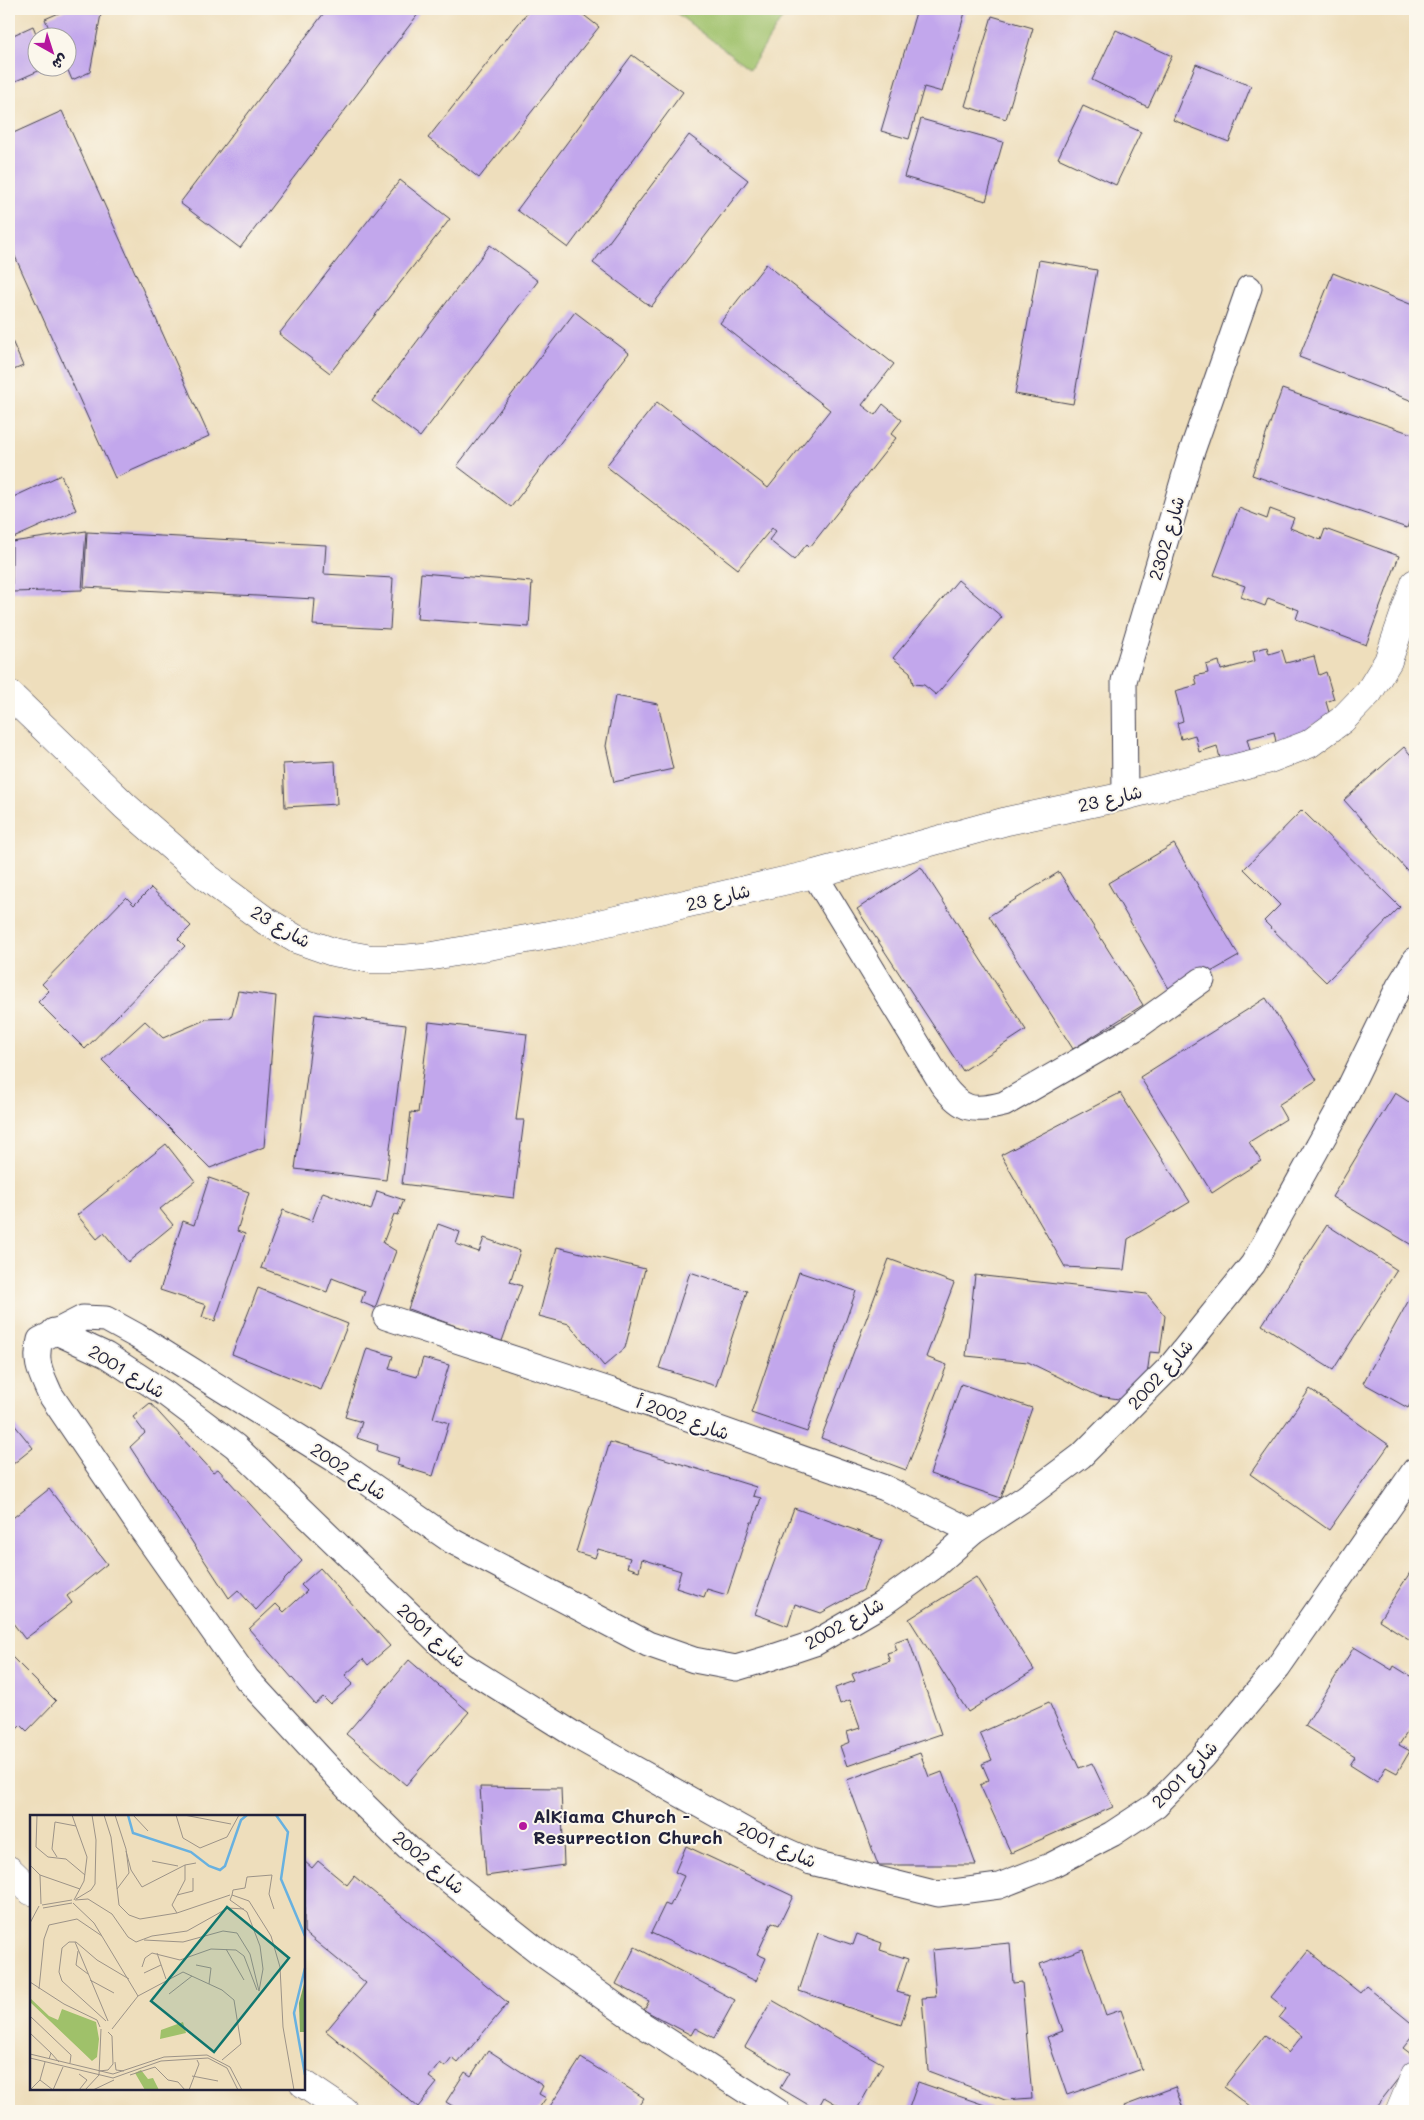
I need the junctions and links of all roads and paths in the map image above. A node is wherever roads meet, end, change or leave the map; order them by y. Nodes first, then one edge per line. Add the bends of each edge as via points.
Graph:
1 (1249, 288) dead end
2 (1415, 583) edge
3 (9, 694) edge
4 (1125, 796) junction
5 (814, 874) junction
6 (1415, 960) edge
7 (1202, 980) dead end
8 (386, 1317) dead end
9 (54, 1331) junction
10 (1415, 1470) edge
11 (973, 1532) junction
12 (9, 1870) edge
13 (30, 1891) edge
14 (1415, 2075) edge
15 (305, 2085) edge
16 (344, 2111) edge
17 (777, 2111) edge
18 (1400, 2111) edge

1 - 4 street, شارع 2302 via 1191,454 1124,681
2 - 4 street, شارع 23 via 1388,661 1369,692 1335,725 1308,744 1267,760
3 - 5 street, شارع 23 via 125,806 204,876 296,939 333,952 371,959 442,954 560,933
4 - 5 street, شارع 23 via 1007,821
5 - 7 street via 942,1084 952,1097 969,1108 983,1110 1004,1104 1134,1028
6 - 11 street, شارع 2002 via 1339,1109 1253,1264 1170,1367 1081,1456
8 - 11 street, شارع 2002 أ via 612,1391 885,1488
9 - 10 street, شارع 2001 via 106,1355 235,1446 461,1664 578,1737 764,1841 811,1862 938,1894 999,1886 1050,1866 1112,1834 1156,1805 1203,1757 1278,1667
9 - 11 street, شارع 2002 via 84,1318 106,1319 334,1459 452,1541 648,1644 715,1665 736,1668 815,1643 882,1604 932,1568
9 - 17 street, شارع 2002 via 40,1340 36,1355 50,1394 247,1679 311,1750 408,1848 538,1951 643,2025
12 - 13 street
14 - 18 street
15 - 16 street

